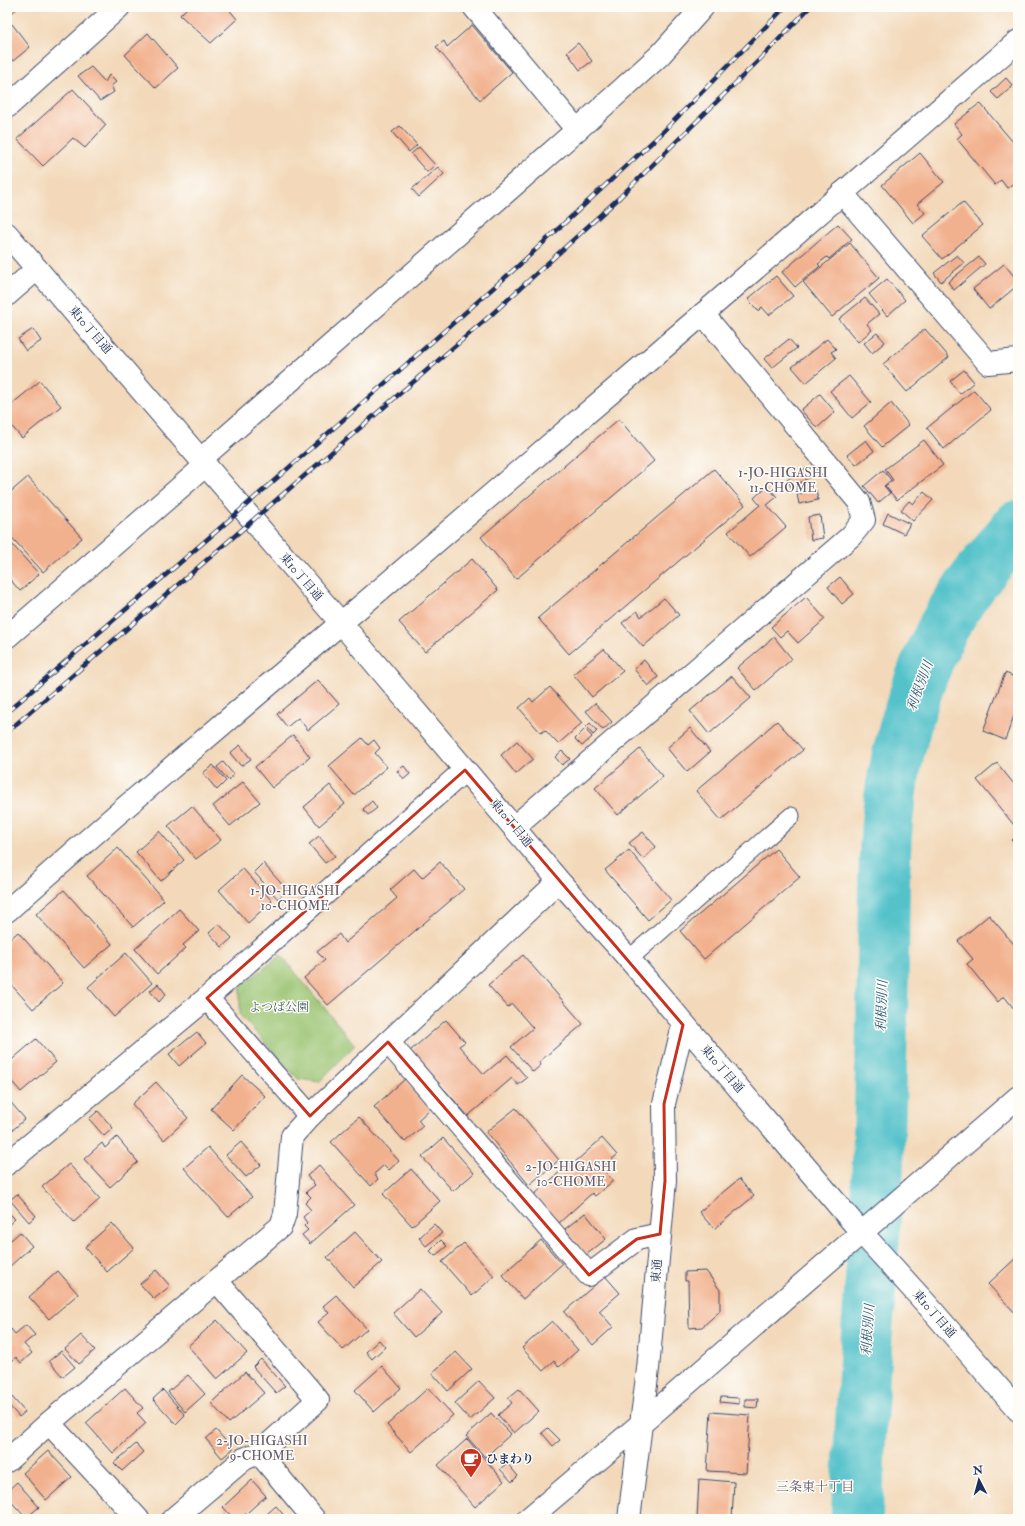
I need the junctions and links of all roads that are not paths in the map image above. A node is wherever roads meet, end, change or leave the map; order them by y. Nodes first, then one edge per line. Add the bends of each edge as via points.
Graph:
1 (119, 7) edge
2 (474, 7) edge
3 (704, 7) edge
4 (1018, 41) edge
5 (7, 107) edge
6 (577, 130) junction
7 (842, 193) junction
8 (7, 234) edge
9 (37, 269) junction
10 (7, 295) edge
11 (703, 314) junction
12 (1018, 360) edge
13 (203, 462) junction
14 (341, 623) junction
15 (7, 637) edge
16 (466, 770) junction
17 (791, 816) dead end
18 (514, 828) junction
19 (559, 881) junction
20 (7, 911) edge
21 (629, 959) junction
22 (208, 998) junction
23 (683, 1025) junction
24 (388, 1042) junction
25 (1018, 1097) edge
26 (310, 1116) junction
27 (7, 1164) edge
28 (861, 1232) junction
29 (660, 1234) junction
30 (217, 1281) junction
31 (1018, 1410) edge
32 (49, 1422) junction
33 (642, 1423) junction
34 (259, 1453) junction
35 (7, 1461) edge
36 (138, 1519) edge
37 (173, 1519) edge
38 (314, 1519) edge
39 (528, 1519) edge
40 (629, 1519) edge

1 - 5 street
2 - 6 street
3 - 6 street via 660,55
4 - 7 street
6 - 13 street
7 - 11 street
7 - 12 street via 988,363
8 - 9 street, 東10丁目通
9 - 10 street
9 - 13 street, 東10丁目通
11 - 14 street
11 - 18 street via 859,502 864,520 851,536
13 - 14 street, 東10丁目通
13 - 15 street
14 - 16 street, 東10丁目通
14 - 20 street
16 - 18 street, 東10丁目通
16 - 22 street
17 - 21 lane
18 - 19 street, 東10丁目通
19 - 21 street, 東10丁目通
19 - 24 street
21 - 23 street, 東10丁目通
22 - 26 street
22 - 27 street
23 - 28 street, 東10丁目通
23 - 29 street, 東通 via 664,1104 665,1181
24 - 26 street
24 - 29 street via 589,1275 637,1239
25 - 28 street
26 - 30 street via 292,1136 285,1214 281,1226
28 - 31 street, 東10丁目通
28 - 33 street
29 - 33 street, 東通
30 - 32 street
30 - 34 street via 318,1400
32 - 35 street
32 - 36 street
33 - 39 street
33 - 40 street, 東通
34 - 37 street via 244,1458
34 - 38 street

